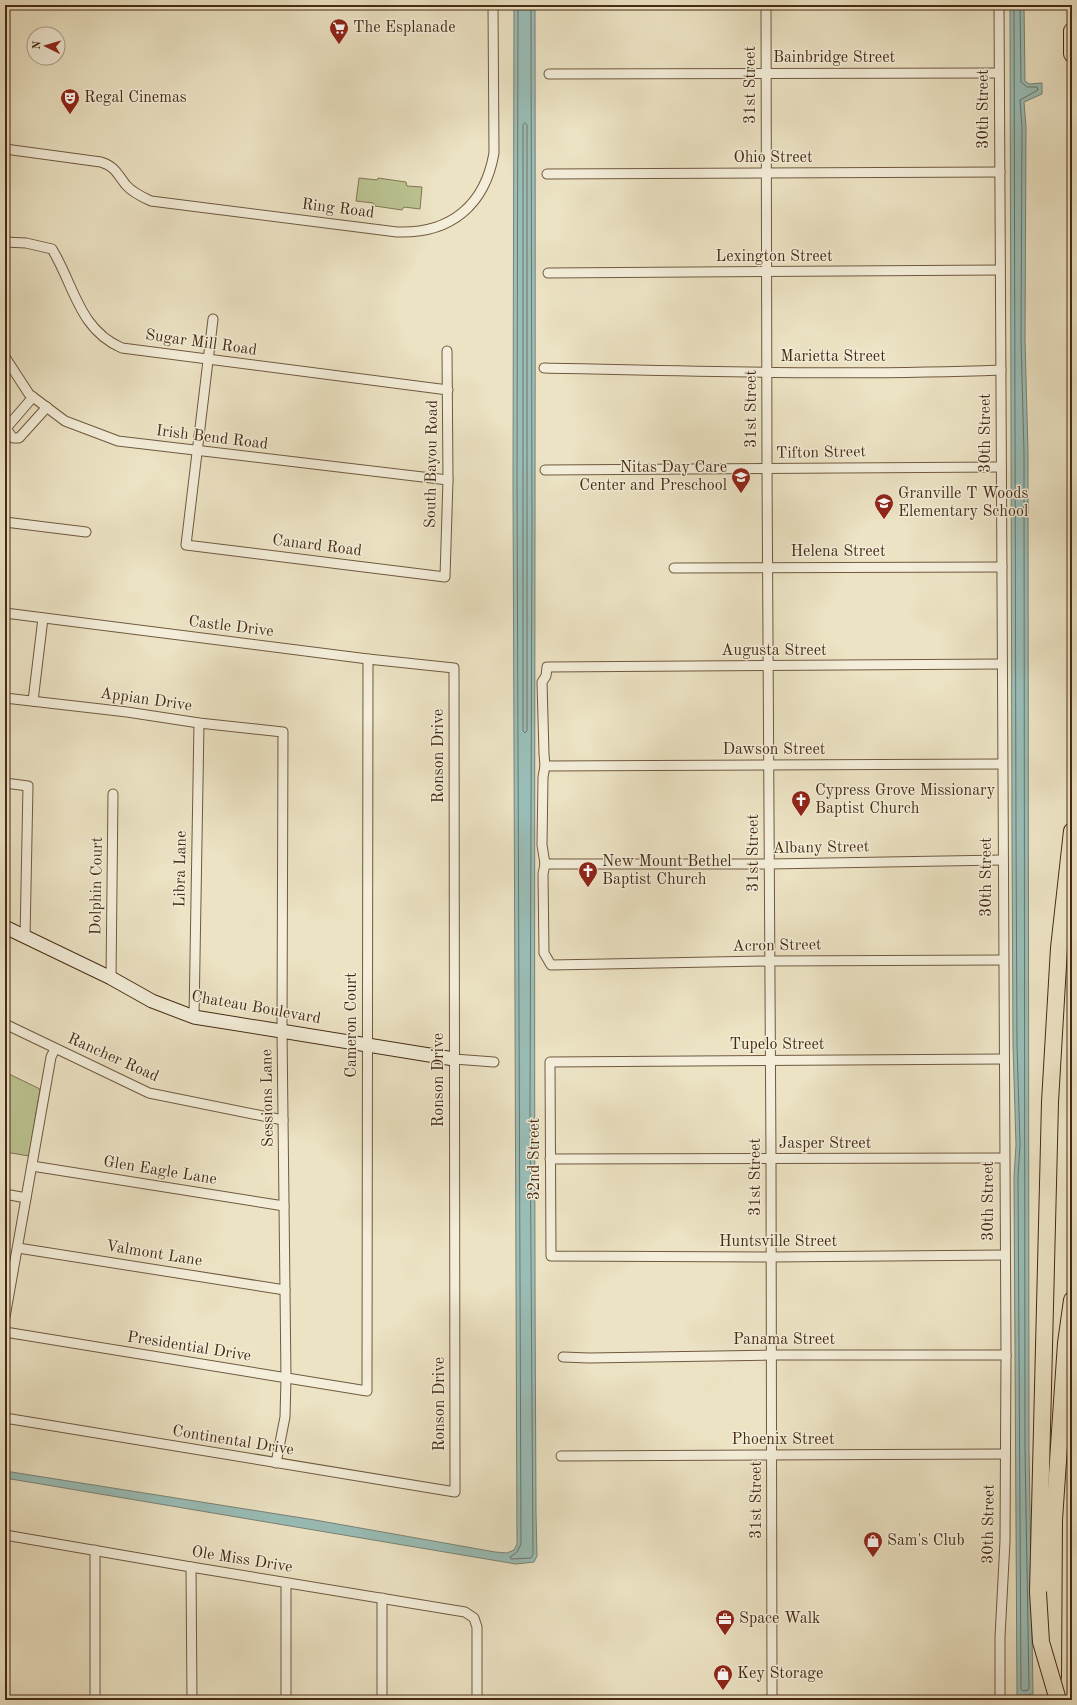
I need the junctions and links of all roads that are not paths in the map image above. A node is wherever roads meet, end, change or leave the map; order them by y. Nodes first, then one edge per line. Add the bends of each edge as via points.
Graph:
1 (493, 5) edge
2 (766, 5) edge
3 (999, 5) edge
4 (1072, 31) edge
5 (1072, 54) edge
6 (766, 73) junction
7 (999, 73) junction
8 (549, 74) dead end
9 (5, 150) edge
10 (1000, 172) junction
11 (766, 173) junction
12 (547, 174) dead end
13 (5, 242) edge
14 (1000, 270) junction
15 (766, 272) junction
16 (548, 274) dead end
17 (213, 319) dead end
18 (447, 351) dead end
19 (5, 357) edge
20 (207, 359) junction
21 (544, 368) dead end
22 (1001, 370) junction
23 (766, 372) junction
24 (448, 390) junction
25 (33, 397) junction
26 (47, 407) junction
27 (197, 451) junction
28 (1001, 466) junction
29 (767, 469) junction
30 (545, 470) dead end
31 (448, 480) junction
32 (5, 522) edge
33 (86, 532) dead end
34 (767, 567) junction
35 (1002, 567) junction
36 (674, 568) dead end
37 (445, 577) joint
38 (5, 613) edge
39 (43, 618) junction
40 (368, 659) junction
41 (1002, 664) junction
42 (768, 665) junction
43 (454, 668) joint
44 (5, 698) edge
45 (33, 701) junction
46 (199, 723) junction
47 (283, 732) joint
48 (1002, 764) junction
49 (769, 765) junction
50 (545, 766) junction
51 (5, 783) edge
52 (113, 794) dead end
53 (1072, 831) edge
54 (1002, 860) junction
55 (545, 864) junction
56 (769, 864) junction
57 (5, 927) edge
58 (25, 938) junction
59 (1003, 960) junction
60 (769, 961) junction
61 (110, 978) junction
62 (194, 1017) junction
63 (5, 1024) edge
64 (282, 1031) junction
65 (367, 1045) junction
66 (55, 1049) junction
67 (454, 1059) junction
68 (1004, 1059) junction
69 (770, 1060) junction
70 (494, 1062) dead end
71 (550, 1062) joint
72 (283, 1120) junction
73 (1004, 1158) junction
74 (550, 1159) junction
75 (772, 1159) junction
76 (32, 1166) junction
77 (5, 1194) edge
78 (26, 1198) junction
79 (284, 1206) junction
80 (18, 1248) junction
81 (1005, 1255) junction
82 (551, 1256) joint
83 (772, 1258) junction
84 (285, 1290) junction
85 (1072, 1300) edge
86 (5, 1317) edge
87 (5, 1332) edge
88 (772, 1355) junction
89 (1006, 1355) junction
90 (563, 1357) dead end
91 (286, 1378) junction
92 (367, 1391) joint
93 (5, 1418) edge
94 (1005, 1454) junction
95 (772, 1455) junction
96 (561, 1456) dead end
97 (276, 1463) junction
98 (455, 1492) joint
99 (5, 1535) edge
100 (95, 1550) junction
101 (191, 1567) junction
102 (286, 1583) junction
103 (382, 1598) junction
104 (95, 1700) edge
105 (192, 1700) edge
106 (286, 1700) edge
107 (382, 1700) edge
108 (477, 1700) edge
109 (772, 1700) edge
110 (1000, 1700) edge
111 (1050, 1700) edge
112 (1058, 1700) edge

1 - 9 street, Ring Road via 494,153 491,169 483,189 472,205 462,214 432,229 397,232 150,201 126,185 119,173 105,163
2 - 6 street, 31st Street
3 - 7 street, 30th Street
4 - 5 highway
6 - 7 street, Bainbridge Street
6 - 8 street, Bainbridge Street
6 - 11 street, 31st Street
7 - 10 street, 30th Street
10 - 11 street, Ohio Street
10 - 14 street, 30th Street
11 - 12 street, Ohio Street
11 - 15 street, 31st Street
13 - 20 street, Sugar Mill Road via 26,243 52,249 81,310 109,342 122,348
14 - 15 street, Lexington Street
14 - 22 street, 30th Street
15 - 16 street, Lexington Street
15 - 23 street, 31st Street
17 - 20 street
18 - 24 street, South Bayou Road
19 - 25 street, Irish Bend Road
20 - 24 street, Sugar Mill Road
20 - 27 street
21 - 23 street, Marietta Street
22 - 23 street, Marietta Street
22 - 28 street, 30th Street
23 - 29 street, 31st Street
24 - 31 street, South Bayou Road
25 - 26 street, Irish Bend Road
25 - 26 street via 8,426 7,430 13,438 19,438
26 - 27 street, Irish Bend Road via 65,421 118,441
27 - 31 street, Irish Bend Road
27 - 37 street, Canard Road via 186,545
28 - 29 street, Tifton Street
28 - 35 street, 30th Street
29 - 30 street, Tifton Street
29 - 34 street, 31st Street
31 - 37 street, South Bayou Road
32 - 33 street
34 - 35 street, Helena Street
34 - 36 street, Helena Street
34 - 42 street, 31st Street
35 - 41 street, 30th Street
38 - 39 street, Castle Drive
39 - 40 street, Castle Drive
39 - 45 street
40 - 43 street, Castle Drive
40 - 65 street, Cameron Court
41 - 42 street, Augusta Street
41 - 48 street, 30th Street
42 - 49 street, 31st Street
42 - 50 street, Augusta Street via 547,668 542,682
43 - 67 street, Ronson Drive
44 - 45 street, Appian Drive
45 - 46 street, Appian Drive
46 - 47 street, Appian Drive
46 - 62 street, Libra Lane
47 - 64 street, Sessions Lane
48 - 49 street, Dawson Street
48 - 54 street, 30th Street
49 - 50 street, Dawson Street
49 - 56 street, 31st Street
50 - 55 street via 542,777 542,845
51 - 58 street via 28,786
52 - 61 street, Dolphin Court
53 - 112 highway, bridge via 1056,981 1044,1299 1039,1622 1041,1642
54 - 56 street, Albany Street
54 - 59 street, 30th Street
55 - 56 street, Albany Street
55 - 60 street, Acron Street via 542,874 544,953 551,965
56 - 60 street, 31st Street
57 - 58 street, Chateau Boulevard
58 - 61 street, Chateau Boulevard
59 - 60 street, Acron Street
59 - 68 street, 30th Street
60 - 69 street, 31st Street
61 - 62 street, Chateau Boulevard via 152,1001
62 - 64 street, Chateau Boulevard
63 - 66 street, Rancher Road
64 - 65 street, Chateau Boulevard
64 - 72 street, Sessions Lane
65 - 67 street, Chateau Boulevard
65 - 92 street, Cameron Court
66 - 72 street, Rancher Road via 149,1094
66 - 76 street via 51,1057
67 - 70 street, Chateau Boulevard
67 - 98 street, Ronson Drive
68 - 69 street, Tupelo Street
68 - 73 street, 30th Street
69 - 71 street, Tupelo Street
69 - 75 street, 31st Street
71 - 74 street, 32nd Street
72 - 79 street, Sessions Lane
73 - 75 street, Jasper Street
73 - 81 street, 30th Street
74 - 75 street, Jasper Street
74 - 82 street, 32nd Street
75 - 83 street, 31st Street
76 - 78 street
76 - 79 street, Glen Eagle Lane
77 - 78 street
78 - 80 street
79 - 84 street, Sessions Lane
80 - 84 street, Valmont Lane
80 - 86 street
81 - 83 street, Huntsville Street
81 - 89 street, 30th Street
82 - 83 street, Huntsville Street
83 - 88 street, 31st Street
84 - 91 street, Sessions Lane
85 - 111 highway via 1066,1343 1054,1520 1053,1681
87 - 91 street, Presidential Drive
88 - 89 street, Panama Street
88 - 90 street, Panama Street
88 - 95 street, 31st Street
89 - 94 street, 30th Street
91 - 92 street, Presidential Drive
91 - 97 street, Sessions Lane via 285,1417
93 - 97 street, Continental Drive
94 - 95 street, Phoenix Street
94 - 110 street, 30th Street
95 - 96 street, Phoenix Street
95 - 109 street, 31st Street
97 - 98 street, Continental Drive
99 - 100 street, Ole Miss Drive
100 - 101 street, Ole Miss Drive
100 - 104 street
101 - 102 street, Ole Miss Drive
101 - 105 street
102 - 103 street, Ole Miss Drive
102 - 106 street
103 - 107 street
103 - 108 street, Ole Miss Drive via 465,1612 474,1617 477,1627

